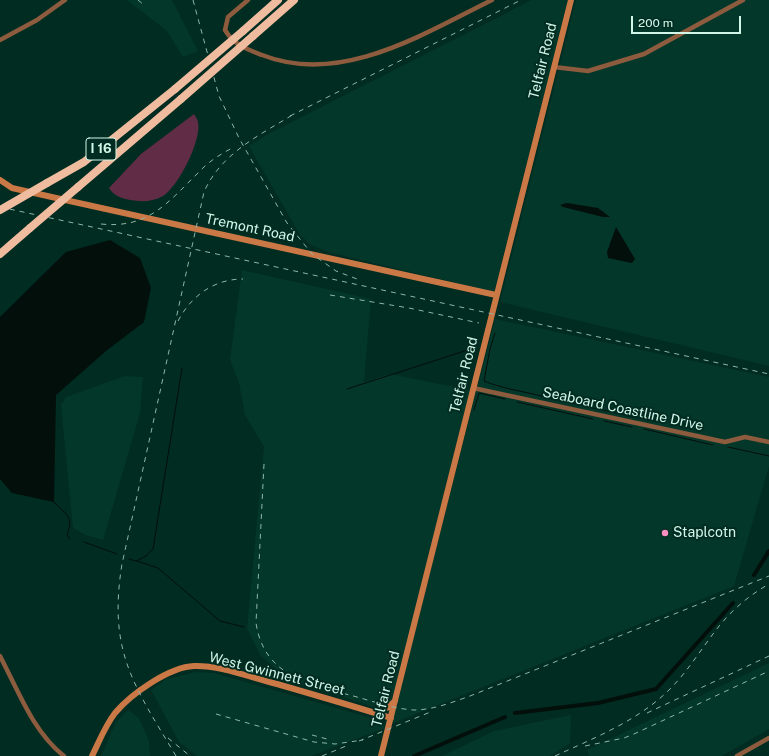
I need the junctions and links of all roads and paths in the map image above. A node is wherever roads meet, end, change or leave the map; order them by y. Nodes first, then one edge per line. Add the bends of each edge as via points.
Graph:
1 (65, 0) edge
2 (248, 0) edge
3 (278, 0) edge
4 (294, 0) edge
5 (492, 0) edge
6 (571, 0) edge
7 (743, 0) edge
8 (0, 40) edge
9 (554, 67) junction
10 (0, 180) edge
11 (0, 210) edge
12 (0, 254) edge
13 (496, 295) junction
14 (473, 388) junction
15 (769, 442) edge
16 (0, 656) edge
17 (395, 701) junction
18 (376, 712) junction
19 (391, 716) junction
20 (388, 730) junction
21 (769, 738) edge
22 (64, 756) edge
23 (92, 756) edge
24 (381, 756) edge
25 (738, 756) edge

1 - 8 street via 37,20
2 - 5 street via 228,18 226,30 231,39 252,51 278,60 305,65 364,57 403,44
3 - 11 highway, I 16, bridge via 175,89 84,162
4 - 12 highway, I 16, bridge
6 - 9 street, Telfair Road
7 - 9 street via 636,56 588,71
9 - 13 street, Telfair Road
10 - 13 street, Tremont Road via 12,188
13 - 14 street, Telfair Road
14 - 15 street, Seaboard Coastline Drive via 719,441 745,437
14 - 17 street, Telfair Road
16 - 22 street via 38,728 52,747
17 - 18 street via 387,708
17 - 19 street, Telfair Road
18 - 19 street, West Gwinnett Street
18 - 20 street
18 - 23 street, West Gwinnett Street via 253,678 193,666 159,678 122,706 109,723
19 - 20 street, Telfair Road
20 - 24 street, Telfair Road
21 - 25 street

